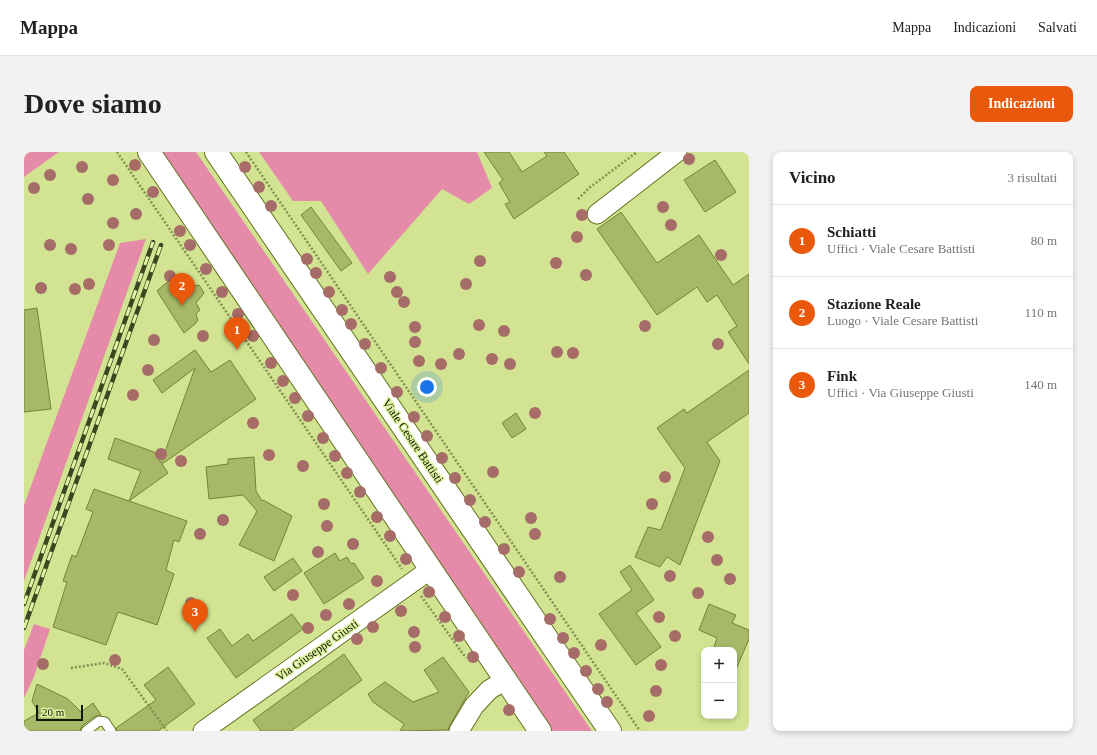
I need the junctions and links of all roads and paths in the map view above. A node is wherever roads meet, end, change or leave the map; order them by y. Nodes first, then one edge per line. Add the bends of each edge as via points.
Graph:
1 (117, 152) edge
2 (149, 152) edge
3 (216, 152) edge
4 (246, 152) edge
5 (637, 152) edge
6 (677, 152) edge
7 (578, 199) dead end
8 (597, 214) dead end
9 (431, 569) junction
10 (411, 583) junction
11 (466, 658) dead end
12 (71, 668) dead end
13 (506, 680) junction
14 (86, 731) edge
15 (111, 731) edge
16 (167, 731) edge
17 (203, 731) edge
18 (459, 731) edge
19 (540, 731) edge
20 (610, 731) edge
21 (640, 731) edge

1 - 10 path
2 - 9 main road
3 - 20 main road, Viale Cesare Battisti
4 - 21 path
5 - 7 path
6 - 8 street
9 - 10 street, Via Giuseppe Giusti
9 - 13 main road
10 - 11 path
10 - 17 street, Via Giuseppe Giusti
12 - 16 path via 104,663 122,669
13 - 18 street via 489,690 474,706
13 - 19 main road
14 - 15 lane via 99,721 104,722

